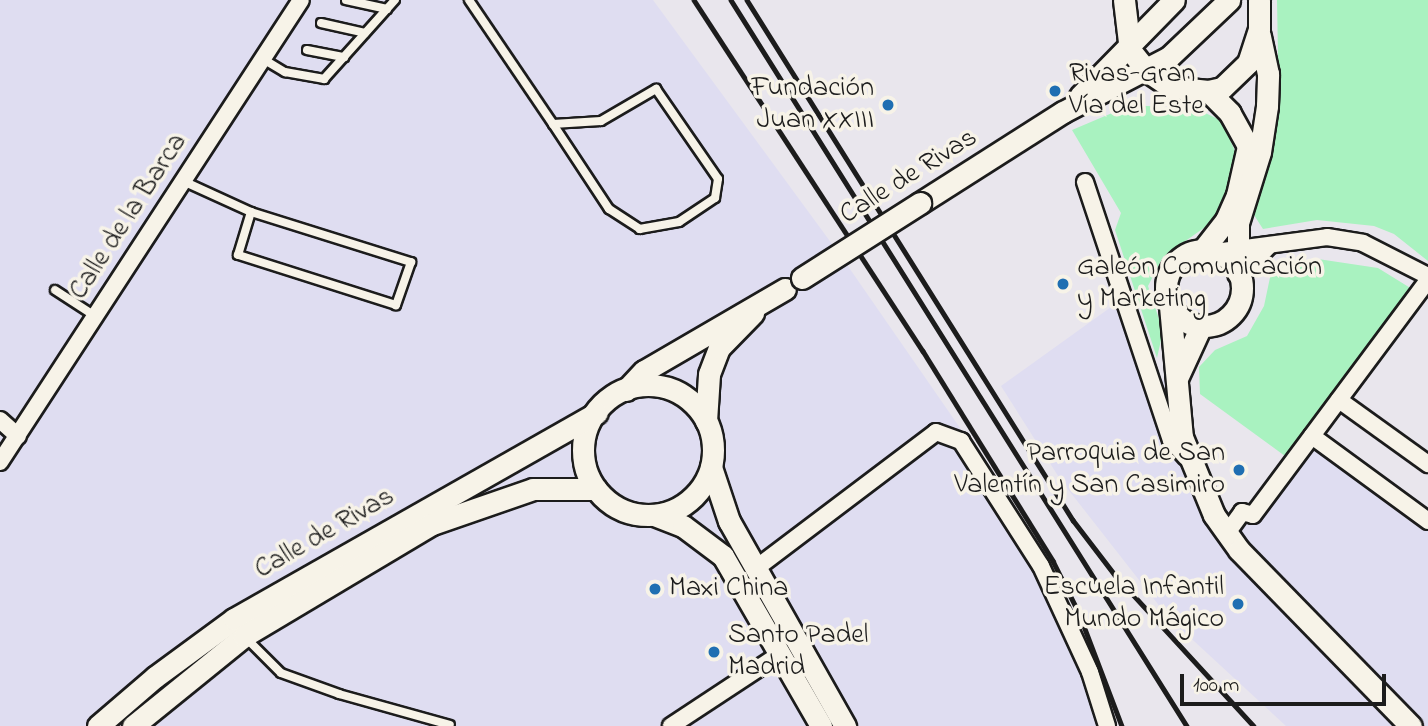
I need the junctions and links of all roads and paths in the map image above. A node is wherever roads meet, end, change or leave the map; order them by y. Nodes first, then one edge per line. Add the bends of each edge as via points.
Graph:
1 (301, 0) edge
2 (346, 0) edge
3 (395, 0) edge
4 (469, 0) edge
5 (1124, 0) edge
6 (1174, 0) edge
7 (1230, 0) edge
8 (1259, 0) edge
9 (387, 9) junction
10 (321, 23) dead end
11 (1259, 30) junction
12 (365, 33) junction
13 (307, 50) dead end
14 (1130, 50) junction
15 (344, 57) junction
16 (263, 59) junction
17 (1147, 71) junction
18 (1208, 91) junction
19 (1063, 112) junction
20 (553, 124) junction
21 (183, 181) junction
22 (1085, 182) dead end
23 (251, 212) junction
24 (1238, 223) junction
25 (1269, 246) junction
26 (1237, 250) junction
27 (1209, 252) junction
28 (1239, 274) junction
29 (1428, 278) edge
30 (794, 283) junction
31 (55, 290) dead end
32 (1171, 306) junction
33 (95, 316) junction
34 (1201, 326) junction
35 (1154, 379) junction
36 (1176, 382) junction
37 (626, 390) junction
38 (1339, 400) junction
39 (596, 413) junction
40 (0, 420) edge
41 (706, 421) junction
42 (18, 436) junction
43 (1312, 436) junction
44 (0, 462) edge
45 (1189, 462) junction
46 (1428, 464) edge
47 (711, 467) junction
48 (596, 489) junction
49 (654, 515) junction
50 (1428, 521) edge
51 (1227, 533) junction
52 (755, 569) junction
53 (244, 636) junction
54 (780, 654) junction
55 (450, 725) edge
56 (98, 726) edge
57 (134, 726) edge
58 (671, 726) edge
59 (821, 726) edge
60 (845, 726) edge
61 (1107, 726) edge
62 (1411, 726) edge

1 - 16 street, Calle de la Barca
2 - 9 lane
3 - 9 lane
4 - 20 lane
5 - 14 main road
6 - 14 main road, Calle de Rivas
7 - 17 main road, Calle de Rivas via 1178,50
8 - 11 main road
9 - 12 lane
10 - 12 lane
11 - 18 main road via 1248,64 1222,88
11 - 24 main road via 1268,74 1265,130
12 - 15 lane
13 - 15 lane
14 - 17 main road
14 - 19 main road, Calle de Rivas
15 - 16 lane via 319,80 285,72
16 - 21 street, Calle de la Barca
17 - 18 main road via 1171,87
17 - 19 main road, Calle de Rivas
18 - 27 main road via 1230,113 1248,146 1237,195
19 - 30 main road, Calle de Rivas, bridge
20 - 20 lane via 609,209 640,229 679,222 715,198 718,179 656,89 601,121
21 - 23 lane
21 - 33 street, Calle de la Barca
22 - 35 street
23 - 23 lane via 411,262 396,305 238,255
24 - 25 street via 1246,234
24 - 26 main road
25 - 26 street
25 - 28 street
25 - 29 street via 1327,237 1363,243
26 - 27 street
26 - 28 main road
27 - 28 main road
27 - 32 main road via 1174,265 1167,285
28 - 34 main road via 1240,301 1234,312 1213,325
29 - 38 street
30 - 37 main road, Calle de Rivas via 644,371
30 - 41 main road, Calle de Rivas via 719,348 709,374
31 - 33 lane
32 - 34 main road via 1189,323
32 - 36 main road
33 - 42 street, Calle de la Barca
34 - 36 main road
35 - 36 street
35 - 45 street via 1171,440
36 - 45 main road
37 - 39 main road
37 - 41 main road via 649,386 672,390 692,402
38 - 43 street
38 - 46 street
39 - 48 main road via 584,451
39 - 56 main road, Calle de Rivas via 234,619
40 - 42 street
41 - 47 main road via 713,443
42 - 44 street, Calle de la Barca
43 - 50 street
43 - 51 street via 1254,515 1242,512
45 - 51 main road
47 - 49 main road via 692,498
47 - 52 main road via 729,521
48 - 49 main road via 622,510
48 - 53 main road, Calle de Rivas via 533,489 432,524
49 - 54 main road via 683,526 723,556
51 - 62 main road
52 - 60 main road
52 - 61 street via 936,432 961,441 1041,566 1090,672
53 - 55 lane via 281,673
53 - 57 main road, Calle de Rivas
54 - 58 street
54 - 59 main road

